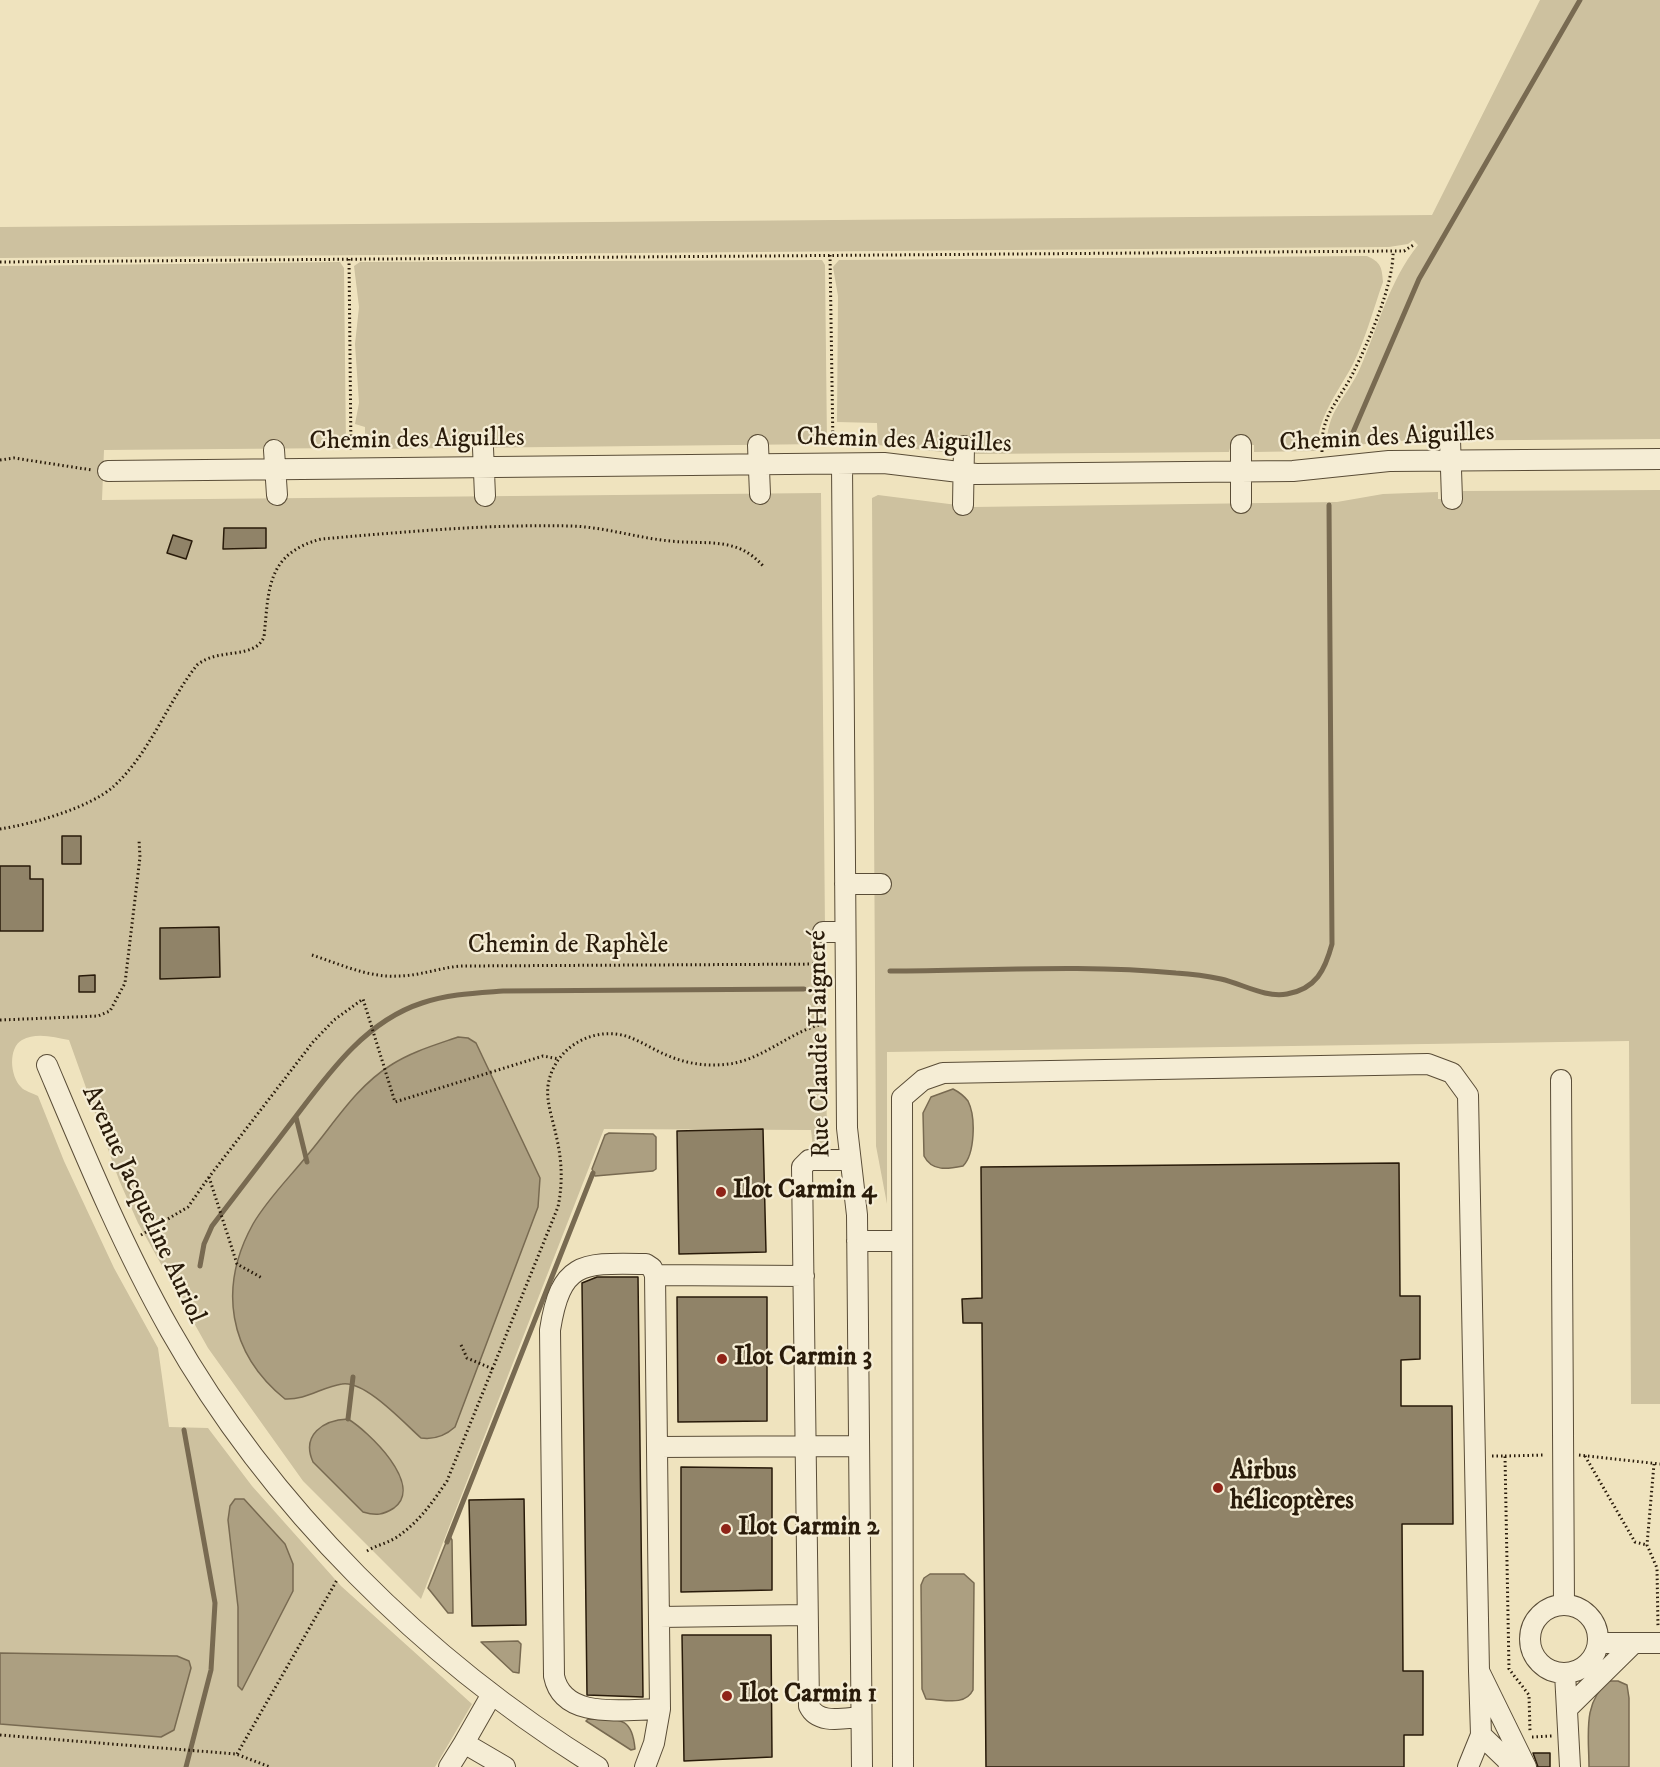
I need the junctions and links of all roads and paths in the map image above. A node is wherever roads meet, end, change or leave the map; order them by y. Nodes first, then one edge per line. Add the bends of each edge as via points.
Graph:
1 (1415, 244) dead end
2 (1393, 251) junction
3 (830, 255) junction
4 (349, 259) junction
5 (0, 262) edge
6 (1450, 440) dead end
7 (758, 445) dead end
8 (1241, 445) dead end
9 (964, 446) dead end
10 (274, 450) dead end
11 (351, 452) dead end
12 (1322, 454) dead end
13 (837, 456) junction
14 (483, 458) junction
15 (1660, 459) edge
16 (0, 460) edge
17 (1450, 460) junction
18 (759, 465) junction
19 (275, 470) junction
20 (108, 471) joint
21 (1241, 472) junction
22 (964, 473) junction
23 (760, 494) dead end
24 (277, 495) dead end
25 (485, 496) dead end
26 (1452, 499) dead end
27 (1241, 503) dead end
28 (963, 505) dead end
29 (763, 566) dead end
30 (0, 829) edge
31 (139, 840) dead end
32 (845, 884) junction
33 (881, 884) dead end
34 (823, 932) dead end
35 (845, 932) junction
36 (312, 955) dead end
37 (815, 964) junction
38 (828, 964) dead end
39 (0, 1020) edge
40 (829, 1023) dead end
41 (817, 1025) junction
42 (559, 1059) junction
43 (47, 1065) dead end
44 (1561, 1080) dead end
45 (849, 1160) junction
46 (208, 1177) junction
47 (141, 1235) dead end
48 (857, 1240) junction
49 (902, 1241) junction
50 (655, 1275) junction
51 (804, 1276) junction
52 (262, 1278) dead end
53 (461, 1345) dead end
54 (493, 1369) junction
55 (657, 1446) junction
56 (807, 1446) junction
57 (859, 1446) junction
58 (1475, 1455) junction
59 (1585, 1455) dead end
60 (1647, 1545) dead end
61 (367, 1551) dead end
62 (338, 1579) dead end
63 (1564, 1605) junction
64 (807, 1615) junction
65 (659, 1617) junction
66 (1598, 1643) junction
67 (1634, 1643) junction
68 (1660, 1643) edge
69 (1479, 1671) junction
70 (1564, 1673) junction
71 (492, 1694) junction
72 (1568, 1708) junction
73 (660, 1709) junction
74 (861, 1717) junction
75 (0, 1735) edge
76 (1480, 1735) junction
77 (464, 1743) junction
78 (1530, 1745) dead end
79 (236, 1754) junction
80 (270, 1767) edge
81 (449, 1767) edge
82 (505, 1767) edge
83 (598, 1767) edge
84 (645, 1767) edge
85 (862, 1767) edge
86 (903, 1767) edge
87 (1468, 1767) edge
88 (1509, 1767) edge
89 (1526, 1767) edge
90 (1570, 1767) edge

1 - 2 path via 1404,251
2 - 3 path
2 - 12 path via 1391,278 1362,354 1323,425
3 - 4 path
3 - 13 path
4 - 5 path
4 - 11 path
6 - 17 street
7 - 18 street
8 - 21 street
9 - 22 street
10 - 19 street
13 - 18 street, Chemin des Aiguilles
13 - 22 street, Chemin des Aiguilles
13 - 32 street, Rue Claudie Haigneré
14 - 18 street, Chemin des Aiguilles
14 - 19 street, Chemin des Aiguilles
14 - 25 street
15 - 17 street, Chemin des Aiguilles
16 - 20 path via 14,458
17 - 21 street, Chemin des Aiguilles
17 - 26 street
18 - 23 street
19 - 20 street, Chemin des Aiguilles
19 - 24 street
21 - 22 street, Chemin des Aiguilles
21 - 27 street
22 - 28 street
29 - 30 path via 743,549 726,543 673,542 573,526 441,528 303,544 275,568 260,645 253,650 207,657 197,665 137,760 116,784 106,793 48,818
31 - 39 path via 125,983 110,1011 98,1016
32 - 33 street
32 - 35 street, Rue Claudie Haigneré
34 - 35 street
35 - 45 street, Rue Claudie Haigneré
36 - 37 path, Chemin de Raphèle via 369,974 398,976 463,966
37 - 38 path, Chemin de Raphèle
37 - 41 path
40 - 41 path
41 - 42 path via 760,1056 730,1064 679,1060 633,1039 610,1034 576,1042
42 - 46 path via 543,1056 395,1102 363,999 334,1020 314,1042
42 - 54 path via 548,1085 561,1158 558,1207
43 - 71 street, Avenue Jacqueline Auriol via 162,1334 315,1529 397,1613
44 - 63 street
45 - 48 street, Rue Claudie Haigneré
45 - 51 street via 809,1160 802,1167
46 - 47 path via 188,1207
46 - 52 path via 237,1264
48 - 49 street
48 - 57 street, Rue Claudie Haigneré
49 - 58 street via 902,1098 923,1080 943,1073 1428,1064 1452,1073 1468,1095
49 - 86 street
50 - 51 street
50 - 55 street
50 - 73 street via 652,1268 642,1263 590,1264 570,1275 554,1305 549,1369 556,1685 569,1702 579,1706
51 - 56 street
53 - 54 path via 467,1358
54 - 61 path via 447,1481 422,1518 394,1539
55 - 56 street
55 - 65 street
56 - 57 street
56 - 64 street
57 - 74 street, Rue Claudie Haigneré
58 - 69 street
58 - 78 path via 1505,1456 1509,1669 1529,1695
59 - 60 path via 1635,1542
62 - 79 path
63 - 66 street via 1585,1613 1597,1632
63 - 70 street via 1544,1611 1536,1619 1530,1639 1536,1660 1554,1672
64 - 65 street
64 - 74 street via 809,1706 819,1718
65 - 73 street
66 - 67 street
66 - 70 street via 1590,1661
67 - 68 street
67 - 72 street
69 - 76 street
69 - 89 street
70 - 72 street
71 - 77 street
71 - 83 street, Avenue Jacqueline Auriol
72 - 90 street
73 - 84 street
74 - 85 street, Rue Claudie Haigneré
75 - 79 path
76 - 87 street
76 - 88 street via 1508,1761
77 - 81 street
77 - 82 street
79 - 80 path

